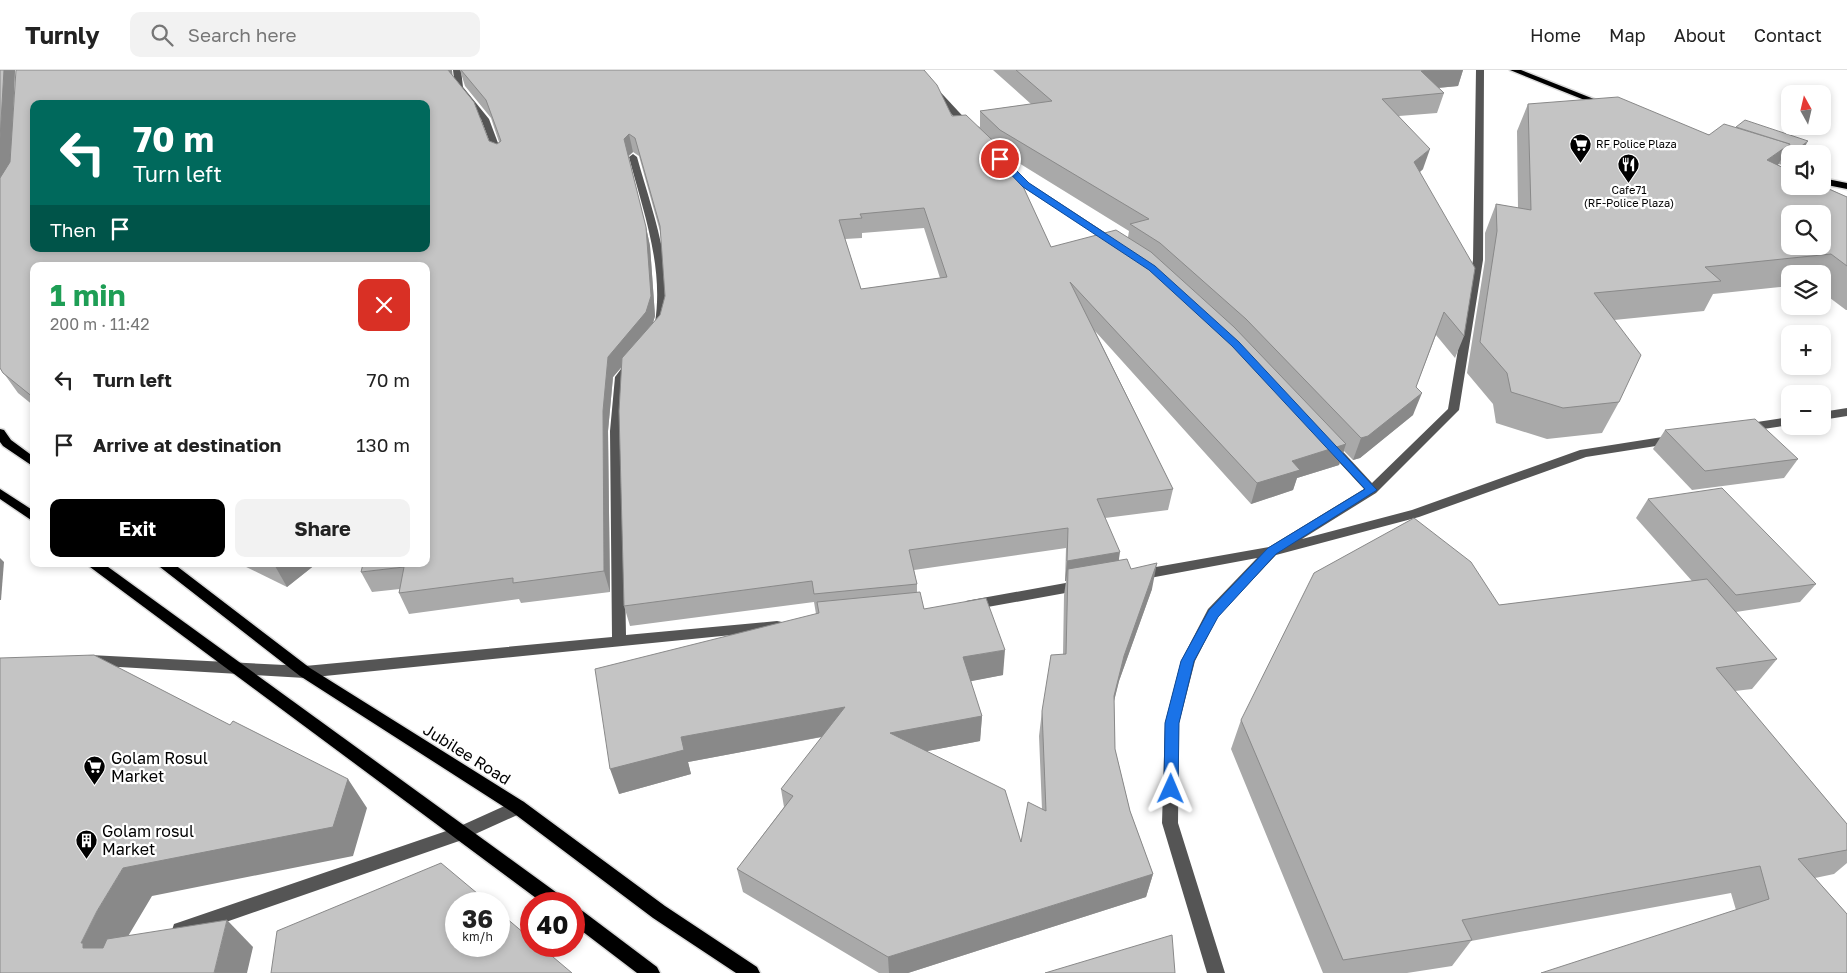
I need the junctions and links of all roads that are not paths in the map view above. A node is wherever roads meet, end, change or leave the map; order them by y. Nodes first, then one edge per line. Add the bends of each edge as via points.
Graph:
1 (457, 70) edge
2 (916, 70) edge
3 (1480, 70) edge
4 (1514, 70) edge
5 (1610, 107) edge
6 (977, 136) edge
7 (633, 157) edge
8 (998, 157) edge
9 (500, 159) edge
10 (1831, 182) edge
11 (1847, 186) edge
12 (1120, 247) edge
13 (657, 334) edge
14 (639, 354) edge
15 (1847, 412) edge
16 (1831, 415) edge
17 (1781, 422) edge
18 (1731, 430) edge
19 (0, 434) edge
20 (1692, 436) edge
21 (1324, 439) edge
22 (30, 460) edge
23 (1372, 490) junction
24 (0, 494) edge
25 (30, 515) edge
26 (1272, 551) junction
27 (99, 567) edge
28 (169, 567) edge
29 (1126, 577) edge
30 (1096, 583) edge
31 (960, 607) edge
32 (794, 624) edge
33 (619, 642) junction
34 (76, 661) edge
35 (238, 668) junction
36 (305, 672) junction
37 (518, 807) junction
38 (462, 833) junction
39 (542, 892) edge
40 (585, 923) edge
41 (163, 936) edge
42 (651, 973) edge
43 (750, 973) edge
44 (1216, 973) edge

1 - 9 street via 459,87 485,119
2 - 6 street
3 - 23 street via 1478,260 1453,410
4 - 5 main road
7 - 13 street via 657,246 662,316
8 - 12 street via 1026,185
10 - 11 main road
14 - 33 street via 620,377 616,431
15 - 16 street
17 - 18 street
19 - 22 main road
20 - 26 street via 1584,453 1415,514
21 - 23 street
23 - 26 street
24 - 25 main road
26 - 29 street
26 - 44 street via 1213,613 1188,661 1172,723 1170,823
27 - 35 main road
28 - 36 main road, Jubilee Road
30 - 31 street
32 - 33 street
33 - 36 street
34 - 35 street
35 - 36 street
35 - 38 main road
36 - 37 main road, Jubilee Road
37 - 38 street
37 - 43 main road, Jubilee Road via 659,912
38 - 39 main road
38 - 41 street
40 - 42 main road

